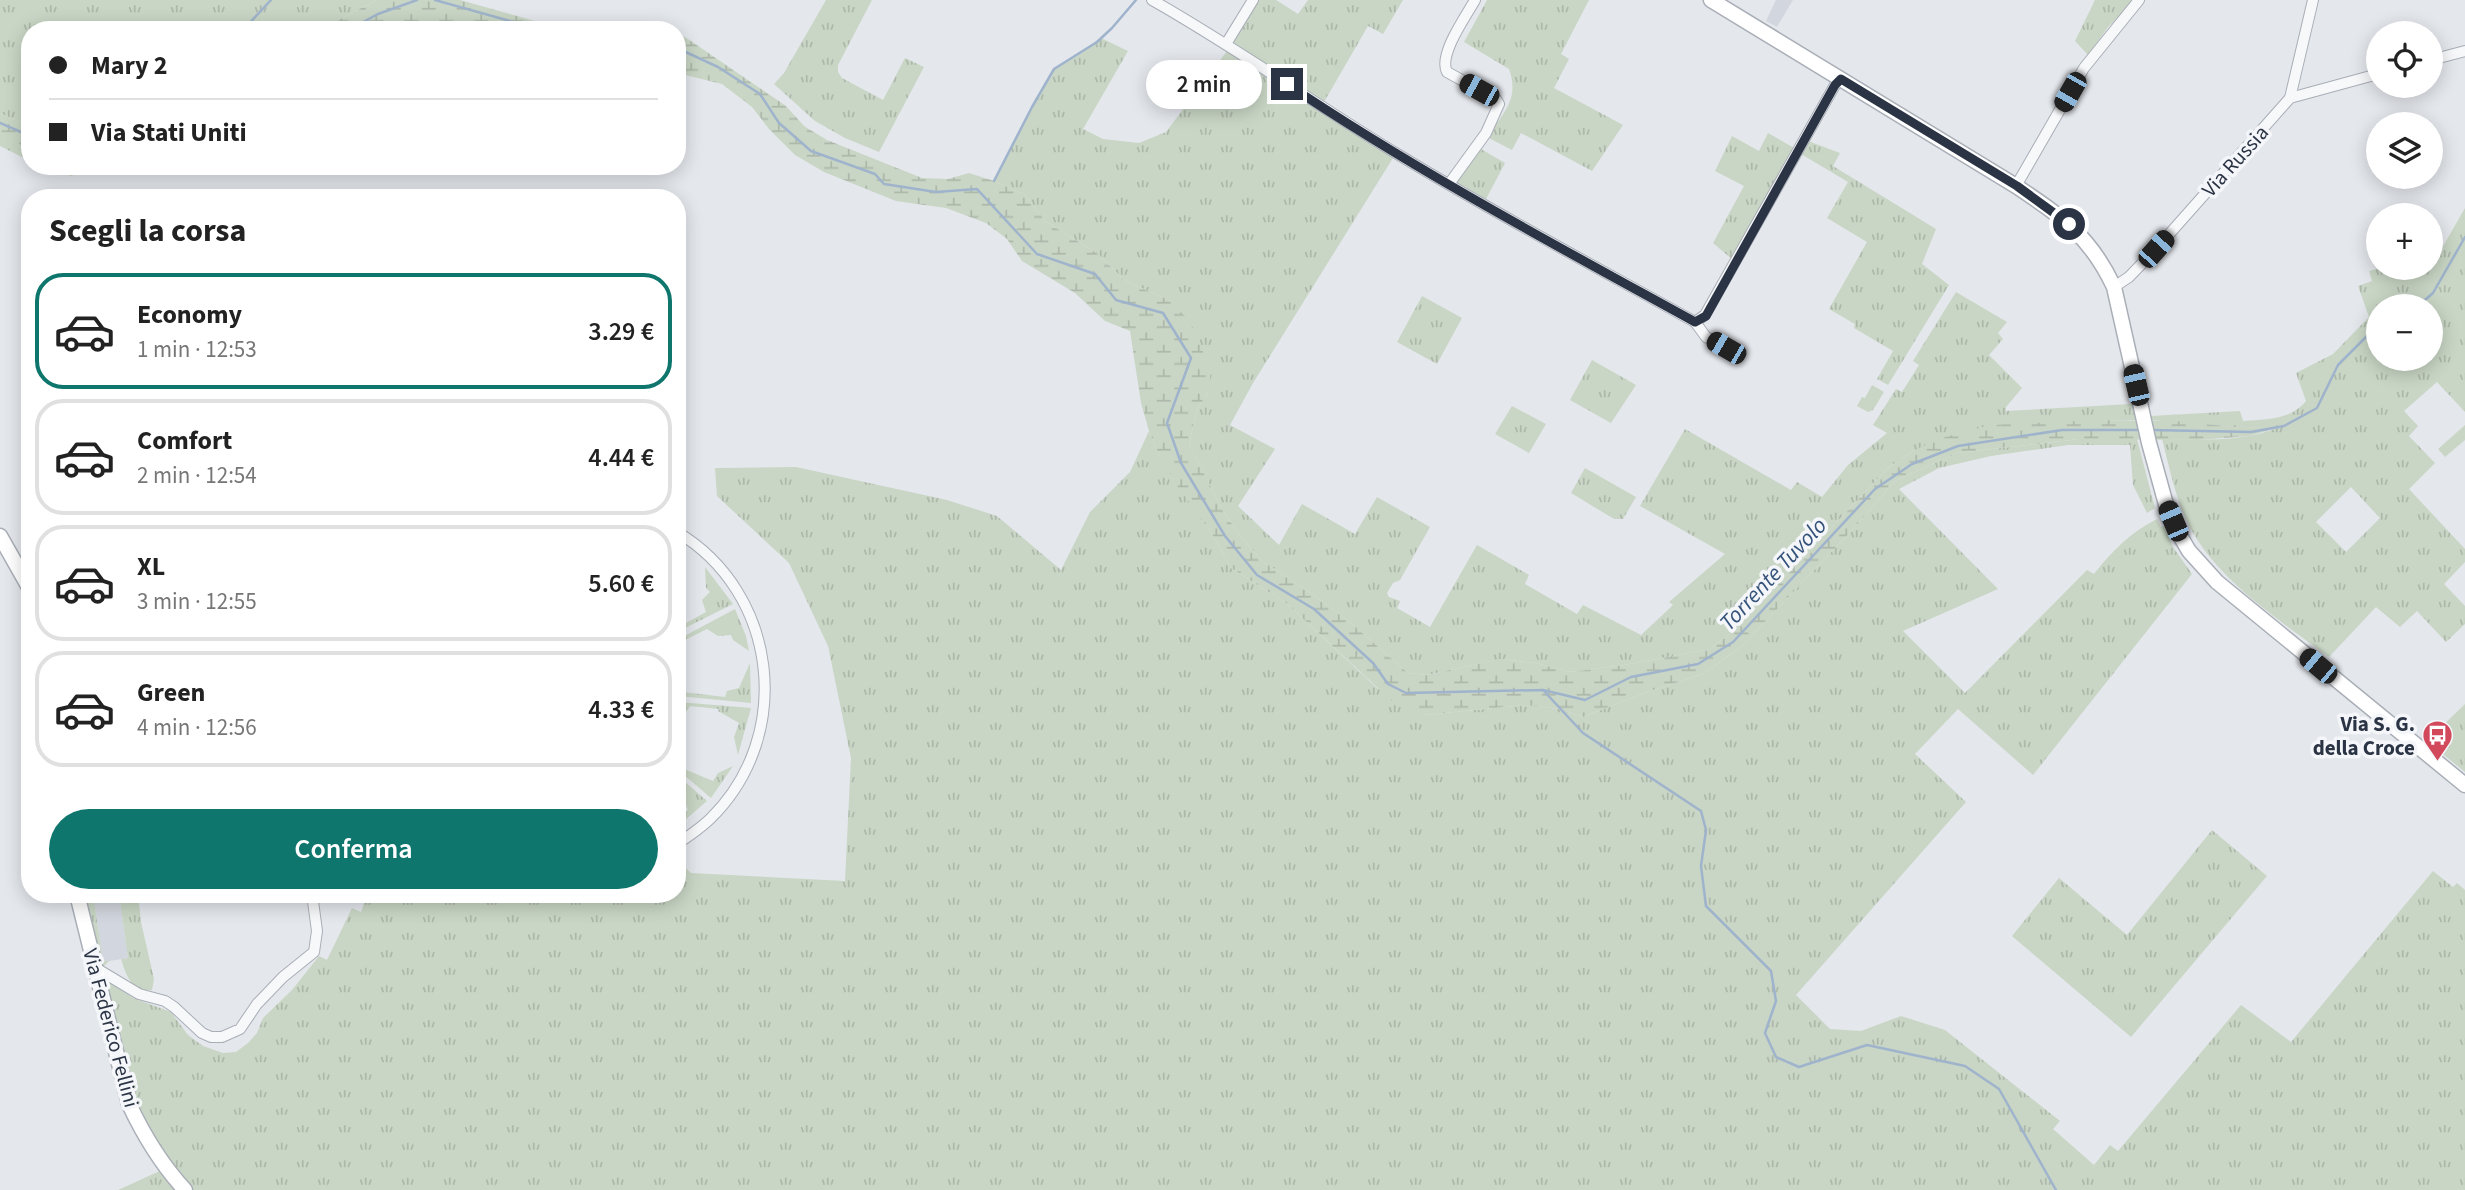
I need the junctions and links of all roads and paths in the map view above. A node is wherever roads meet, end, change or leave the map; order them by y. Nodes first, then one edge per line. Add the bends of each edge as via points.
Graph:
1 (1253, 0) edge
2 (1475, 0) edge
3 (1711, 0) edge
4 (2139, 0) edge
5 (2313, 0) edge
6 (1154, 1) edge
7 (1226, 44) junction
8 (2465, 51) edge
9 (2443, 57) edge
10 (2366, 77) edge
11 (1841, 79) junction
12 (2290, 98) junction
13 (1449, 184) junction
14 (2017, 186) junction
15 (2114, 286) junction
16 (1706, 316) junction
17 (1695, 322) junction
18 (1706, 337) junction
19 (1726, 348) dead end
20 (0, 536) edge
21 (686, 538) edge
22 (21, 570) edge
23 (2465, 785) edge
24 (686, 837) edge
25 (79, 903) edge
26 (313, 903) edge
27 (93, 967) junction
28 (185, 1190) edge

1 - 7 street
2 - 13 street via 1444,67 1499,104 1486,134
3 - 11 street
4 - 14 street via 2084,68
5 - 12 street
6 - 7 street
7 - 13 street
8 - 9 street
10 - 12 street
11 - 14 street
11 - 16 street
12 - 15 street, Via Russia via 2129,278
13 - 17 street
14 - 15 street via 2086,240
15 - 23 street via 2149,443 2179,534 2203,568
16 - 17 street
16 - 18 street
17 - 18 street
18 - 19 street
20 - 22 street
21 - 24 street via 722,569 741,596 760,640 765,690 762,719 747,767 711,819
25 - 27 street, Via Federico Fellini
26 - 27 street via 314,951 283,976 232,1034 211,1037 202,1033 165,1001 139,994
27 - 28 street, Via Federico Fellini via 129,1104 167,1171

